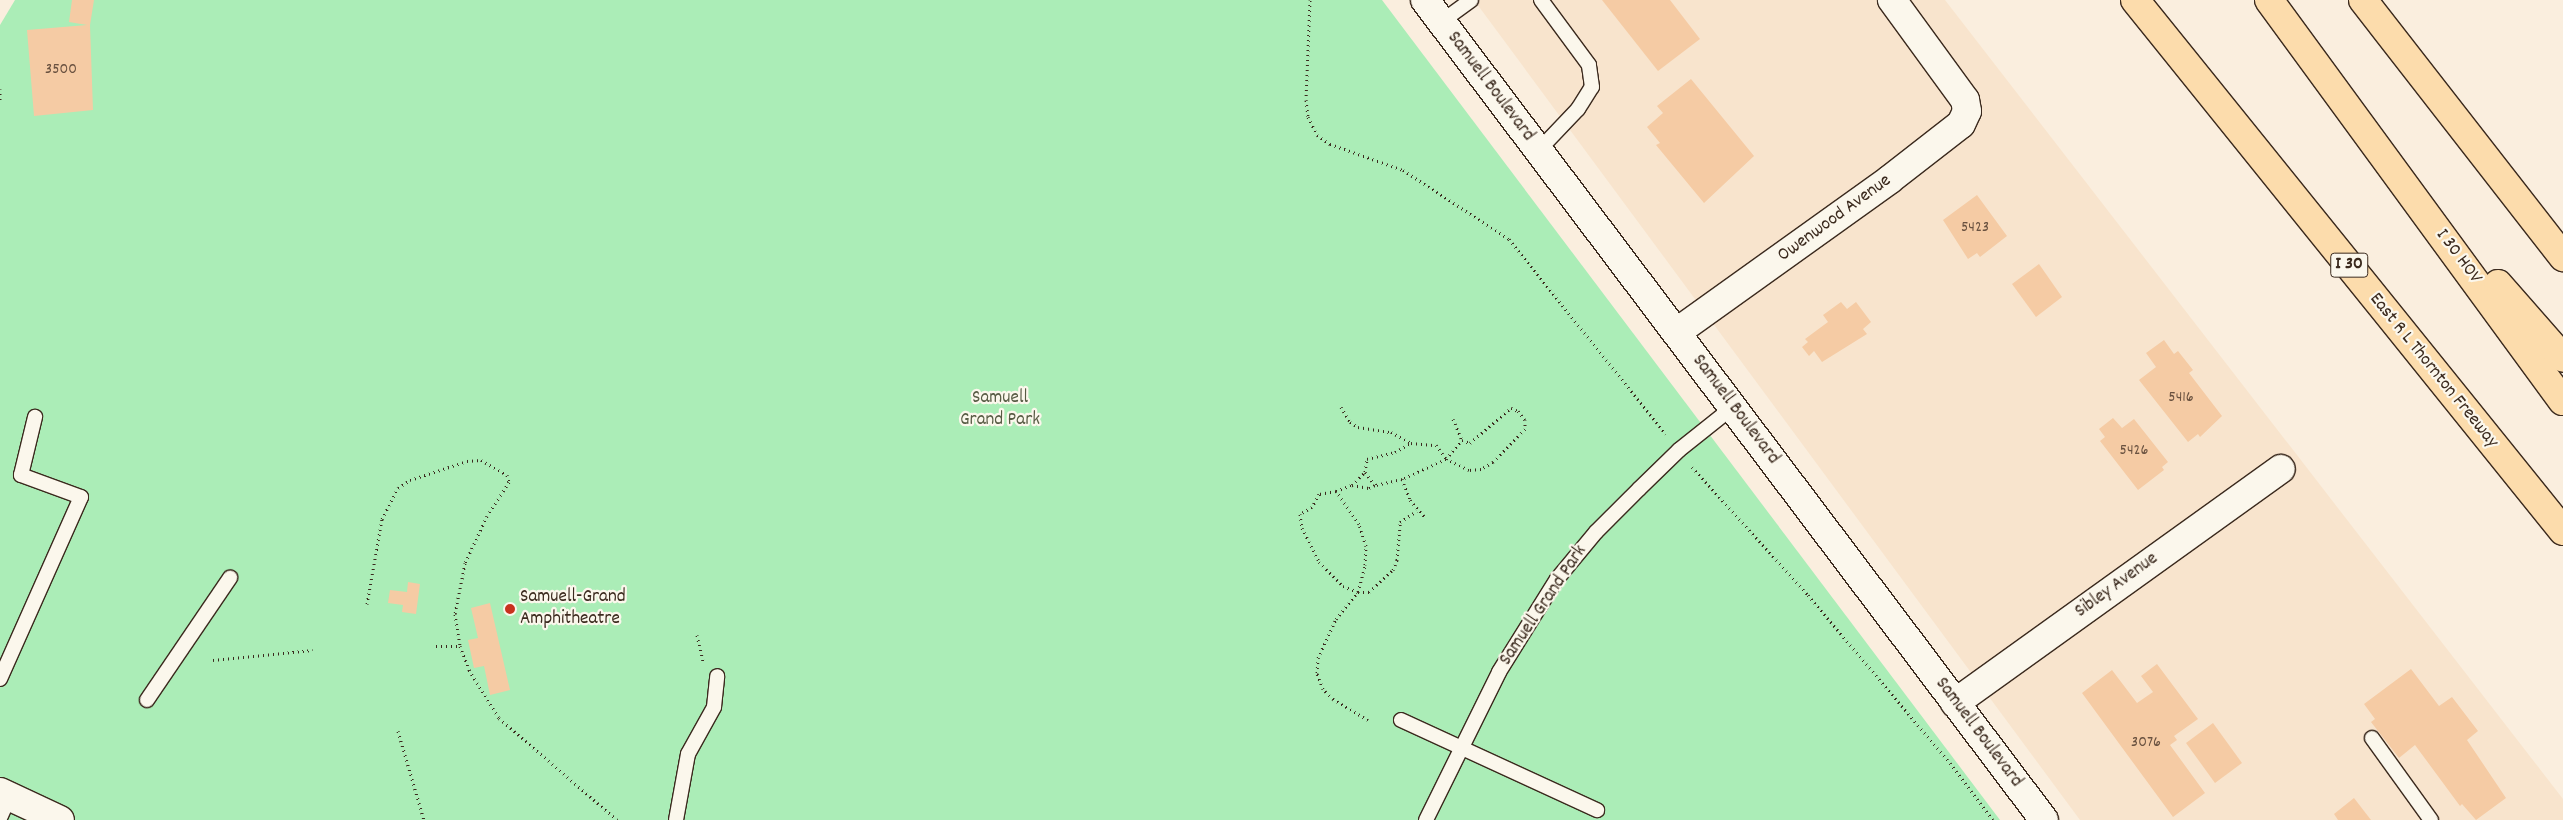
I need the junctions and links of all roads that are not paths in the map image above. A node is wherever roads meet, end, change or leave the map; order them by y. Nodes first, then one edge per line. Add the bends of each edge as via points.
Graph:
1 (1425, 0) edge
2 (1471, 0) edge
3 (1541, 0) edge
4 (1892, 0) edge
5 (2134, 0) edge
6 (2251, 0) edge
7 (2269, 0) edge
8 (2273, 0) edge
9 (2363, 0) edge
10 (2382, 0) edge
11 (1441, 22) junction
12 (2401, 48) junction
13 (2350, 114) junction
14 (1538, 151) junction
15 (2563, 257) edge
16 (1677, 332) junction
17 (2563, 358) edge
18 (2563, 401) edge
19 (1732, 407) junction
20 (35, 417) dead end
21 (2281, 469) dead end
22 (2563, 531) edge
23 (230, 578) dead end
24 (717, 676) dead end
25 (0, 679) edge
26 (147, 700) dead end
27 (1954, 703) junction
28 (1401, 720) dead end
29 (2372, 738) dead end
30 (1460, 748) junction
31 (3, 802) edge
32 (1597, 810) dead end
33 (60, 820) edge
34 (676, 820) edge
35 (1426, 820) edge
36 (2044, 820) edge
37 (2431, 820) edge

1 - 11 main road, Samuell Boulevard
2 - 11 lane
3 - 14 lane via 1589,64 1592,87 1578,109
4 - 16 main road, Owenwood Avenue via 1960,90 1967,111 1961,124 1889,180
5 - 22 highway, East R L Thornton Freeway / I 30
6 - 13 highway
7 - 13 highway, I 30 HOV
8 - 13 highway
9 - 12 highway
10 - 12 highway
11 - 14 main road, Samuell Boulevard
12 - 15 highway
13 - 17 highway, I 30 HOV
13 - 18 highway, I 30 HOV
14 - 16 main road, Samuell Boulevard
16 - 19 main road, Samuell Boulevard
19 - 27 main road, Samuell Boulevard
19 - 30 lane, Samuell Grand Park via 1679,450 1596,532 1558,579 1499,672
20 - 25 lane via 21,475 81,497
21 - 27 main road, Sibley Avenue
23 - 26 lane
24 - 34 lane via 714,708 688,754
27 - 36 main road, Samuell Boulevard
28 - 30 lane
29 - 37 lane
30 - 32 lane
30 - 35 lane, Samuell Grand Park
31 - 33 main road

